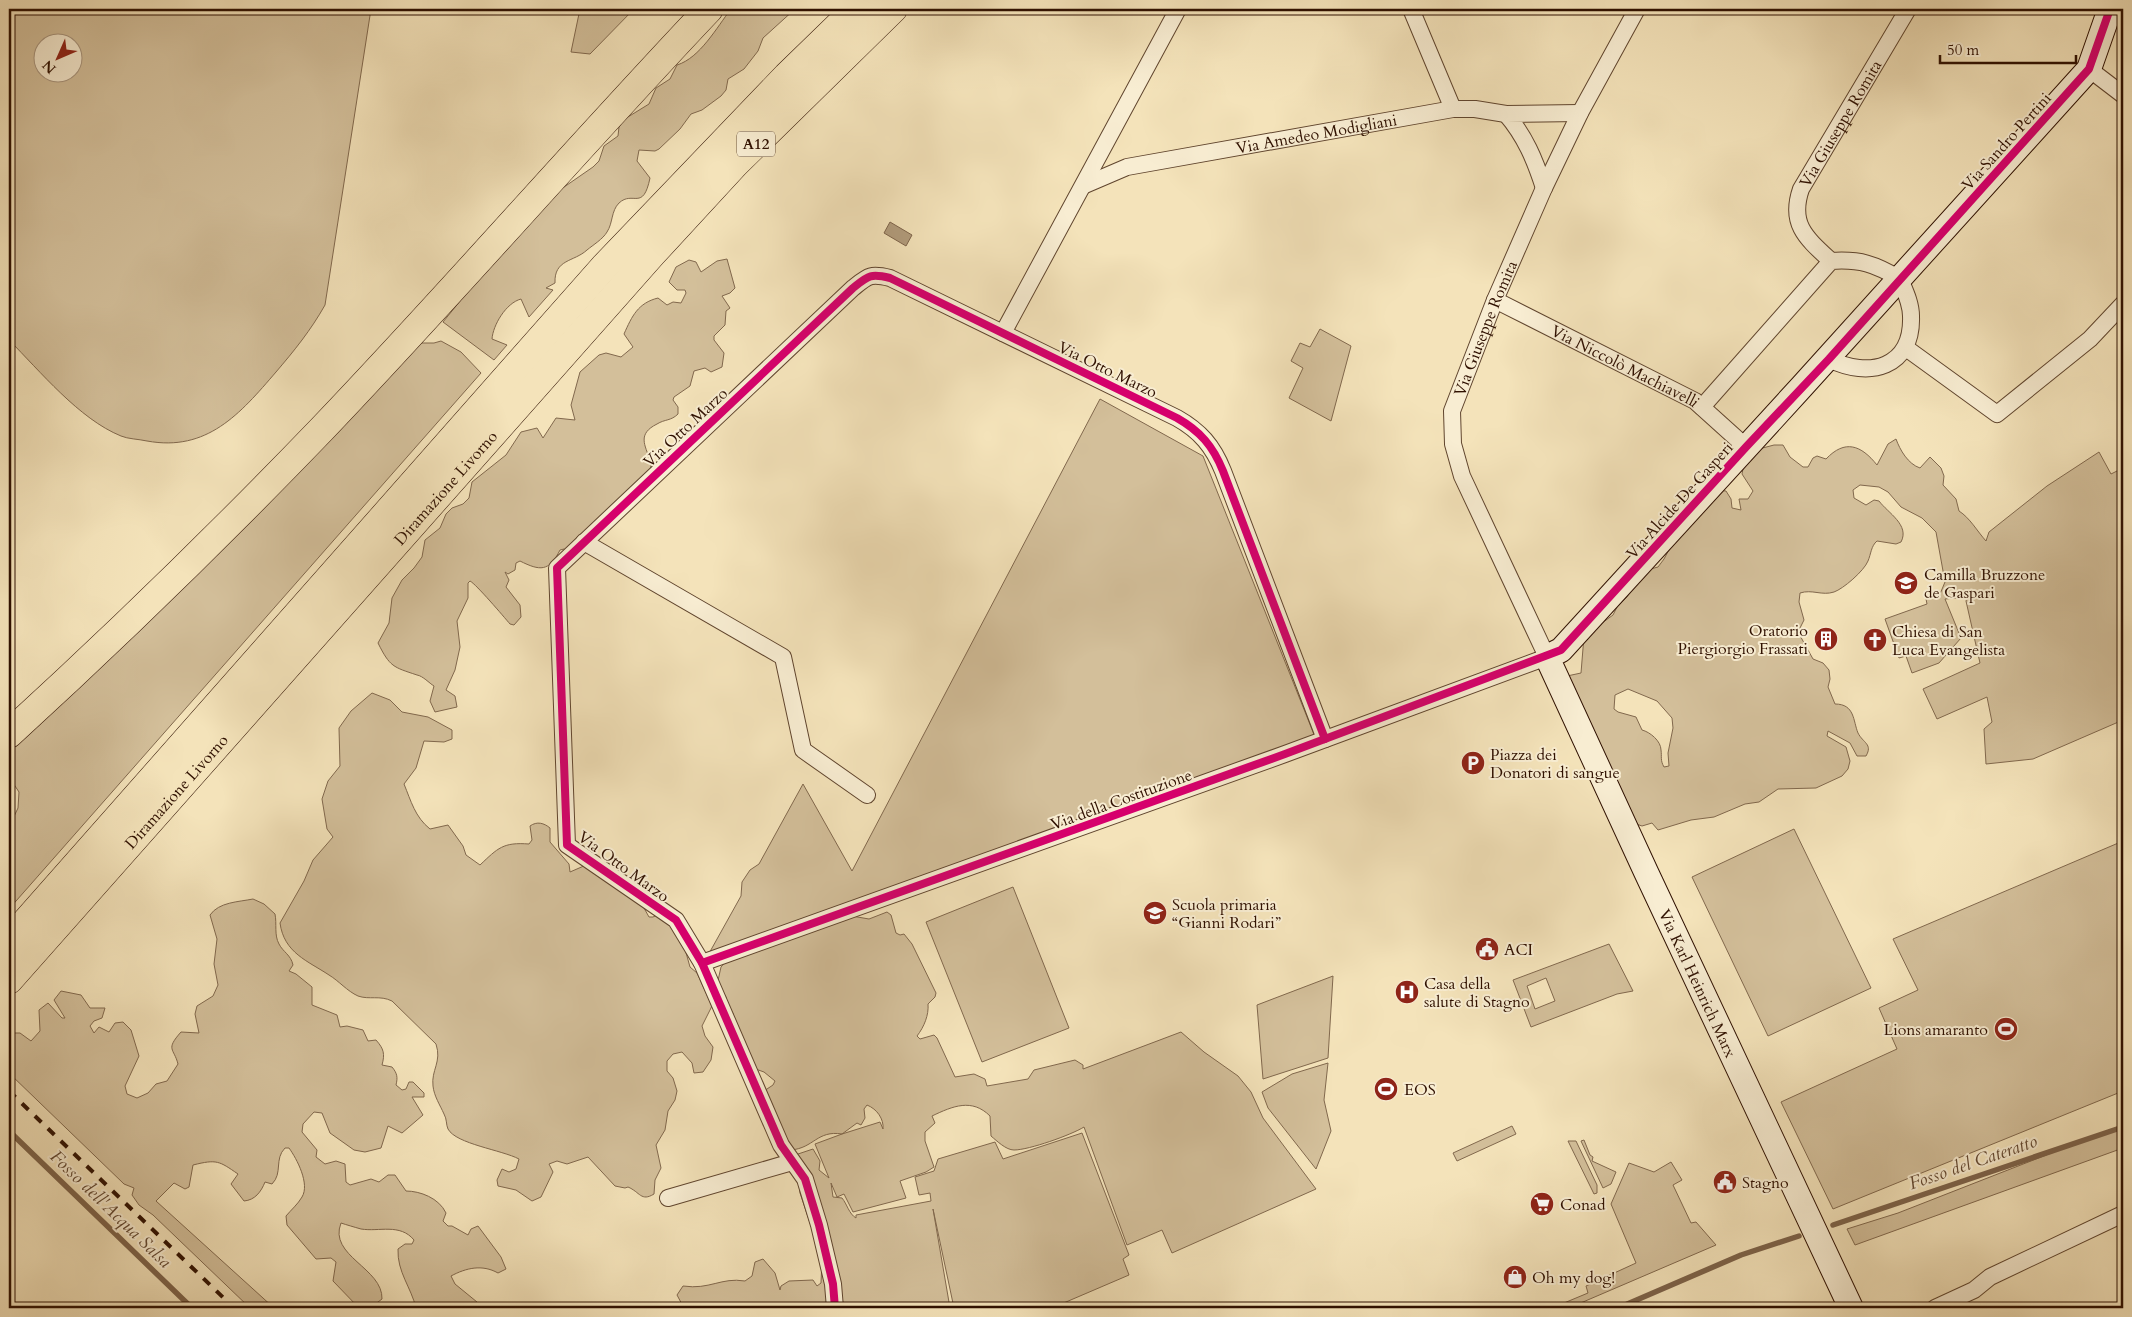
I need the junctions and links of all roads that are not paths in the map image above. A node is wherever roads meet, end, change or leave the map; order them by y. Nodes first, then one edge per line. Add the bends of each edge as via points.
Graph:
1 (691, 9) edge
2 (709, 9) edge
3 (856, 9) edge
4 (893, 9) edge
5 (1178, 9) edge
6 (1411, 9) edge
7 (1637, 9) edge
8 (1908, 9) edge
9 (2110, 9) edge
10 (2089, 69) junction
11 (2123, 95) edge
12 (1453, 109) junction
13 (1580, 113) junction
14 (1506, 114) junction
15 (1102, 151) junction
16 (1127, 167) junction
17 (1085, 184) junction
18 (1544, 188) junction
19 (529, 193) junction
20 (1831, 261) junction
21 (1900, 279) junction
22 (1495, 300) junction
23 (2123, 304) edge
24 (1003, 333) junction
25 (1906, 348) junction
26 (1829, 359) junction
27 (1702, 407) junction
28 (1746, 447) junction
29 (584, 542) junction
30 (1547, 657) junction
31 (9, 714) edge
32 (9, 734) edge
33 (1325, 739) junction
34 (867, 795) dead end
35 (9, 941) edge
36 (702, 963) junction
37 (9, 980) edge
38 (792, 1162) junction
39 (668, 1198) dead end
40 (2123, 1214) edge
41 (835, 1308) edge
42 (1851, 1308) edge
43 (1935, 1308) edge

1 - 19 highway
2 - 19 highway
3 - 35 highway, Diramazione Livorno / A12 via 781,82 604,268
4 - 37 highway, Diramazione Livorno / A12 via 735,164 624,285
5 - 15 street
6 - 12 street
7 - 13 street, Via Giuseppe Romita
8 - 20 street, Via Giuseppe Romita via 1798,197 1796,210 1801,229
9 - 10 street, Via Sandro Pertini
10 - 11 street
10 - 21 street, Via Sandro Pertini
12 - 14 street, Via Amedeo Modigliani
12 - 16 street, Via Amedeo Modigliani
13 - 14 street, Via Amedeo Modigliani
13 - 18 street, Via Giuseppe Romita
14 - 18 street via 1527,144
15 - 16 street
15 - 17 street
16 - 17 street, Via Amedeo Modigliani
17 - 24 street
18 - 22 street, Via Giuseppe Romita
19 - 31 highway via 236,496 147,585
19 - 32 highway via 322,429
20 - 21 street via 1852,260 1879,266
20 - 27 street
21 - 25 street via 1912,314
21 - 26 street, Via Sandro Pertini
22 - 27 street, Via Niccolò Machiavelli
22 - 30 street, Via Giuseppe Romita via 1452,411 1453,444 1462,476
23 - 25 street via 2090,339 1997,414
24 - 29 street, Via Otto Marzo via 890,278 874,274 865,278
24 - 33 street, Via Otto Marzo via 1177,418 1206,440 1223,471
25 - 26 street via 1891,362 1868,370 1844,367
26 - 28 street, Via Alcide De Gasperi
27 - 28 street, Via Niccolò Machiavelli
28 - 30 street, Via Alcide De Gasperi via 1561,650
29 - 34 street via 783,657 803,750
29 - 36 street, Via Otto Marzo via 557,568 566,844 676,920
30 - 33 street, Via della Costituzione
30 - 42 street, Via Karl Heinrich Marx
33 - 36 street, Via della Costituzione
36 - 38 street, Via Otto Marzo via 781,1145
38 - 39 street
38 - 41 street, Via Otto Marzo via 805,1179 819,1225 833,1284
40 - 43 street via 1990,1277 1974,1290

